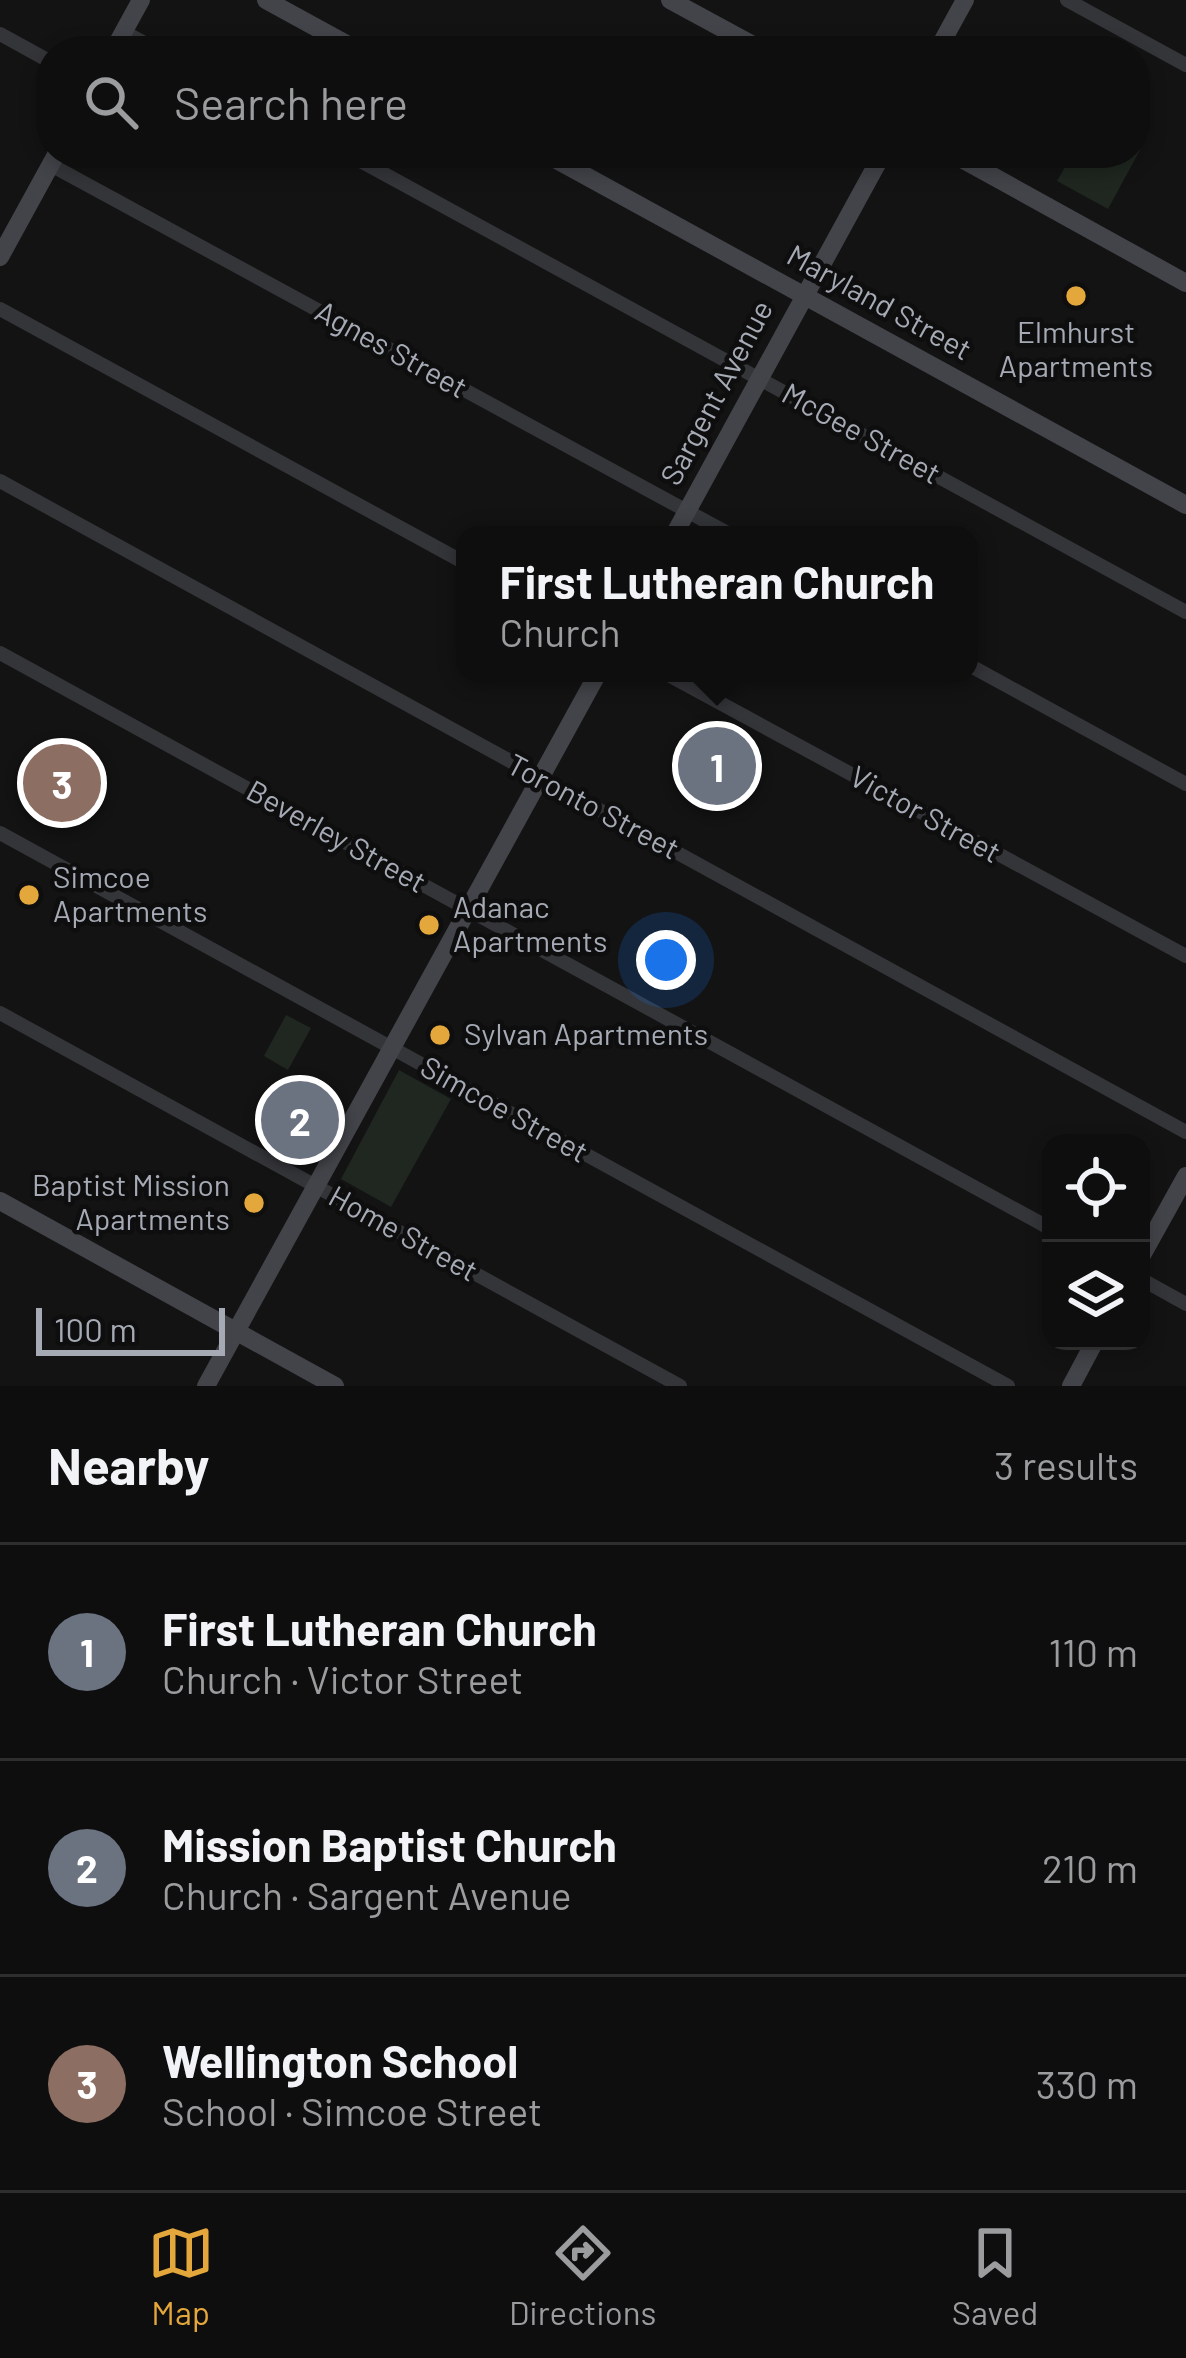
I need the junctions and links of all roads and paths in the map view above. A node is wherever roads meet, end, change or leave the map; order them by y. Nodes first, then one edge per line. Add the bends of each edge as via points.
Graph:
1 (142, 0) edge
2 (266, 0) edge
3 (670, 0) edge
4 (965, 0) edge
5 (1067, 0) edge
6 (124, 32) junction
7 (0, 34) edge
8 (122, 36) edge
9 (131, 36) edge
10 (331, 36) edge
11 (736, 36) edge
12 (946, 36) edge
13 (1133, 36) edge
14 (1150, 45) edge
15 (36, 54) edge
16 (1186, 65) edge
17 (49, 168) edge
18 (70, 168) edge
19 (373, 168) edge
20 (571, 168) edge
21 (875, 168) edge
22 (978, 168) edge
23 (0, 257) edge
24 (1186, 283) edge
25 (804, 296) junction
26 (0, 309) edge
27 (760, 379) junction
28 (0, 482) edge
29 (1186, 505) edge
30 (688, 511) junction
31 (679, 526) edge
32 (715, 526) edge
33 (456, 558) edge
34 (1186, 611) edge
35 (0, 653) edge
36 (978, 670) edge
37 (593, 682) edge
38 (682, 682) edge
39 (541, 779) junction
40 (1186, 784) edge
41 (0, 833) edge
42 (468, 909) junction
43 (1186, 956) edge
44 (0, 1013) edge
45 (390, 1048) junction
46 (1186, 1132) edge
47 (1186, 1176) edge
48 (314, 1185) junction
49 (0, 1201) edge
50 (1042, 1224) edge
51 (1149, 1242) edge
52 (1150, 1284) edge
53 (1186, 1304) edge
54 (236, 1331) junction
55 (1090, 1350) edge
56 (206, 1386) edge
57 (335, 1386) edge
58 (680, 1386) edge
59 (1008, 1386) edge
60 (1071, 1386) edge

1 - 6 main road
2 - 10 main road
3 - 11 main road
4 - 12 main road
5 - 13 street
6 - 8 main road
6 - 9 street
7 - 15 street
14 - 16 street
17 - 23 main road
18 - 30 street, Agnes Street
19 - 27 street, McGee Street
20 - 25 main road, Maryland Street
21 - 25 main road, Sargent Avenue
22 - 24 main road
25 - 27 main road, Sargent Avenue
25 - 29 main road, Maryland Street
26 - 33 street
27 - 30 main road, Sargent Avenue
27 - 34 street, McGee Street
28 - 39 street, Toronto Street
30 - 31 main road, Sargent Avenue
30 - 32 street, Agnes Street
35 - 42 street, Beverley Street
36 - 40 street
37 - 39 main road
38 - 43 street, Victor Street
39 - 42 main road
39 - 46 street, Toronto Street
41 - 45 street, Simcoe Street
42 - 45 main road
42 - 50 street, Beverley Street
44 - 48 street, Home Street
45 - 48 main road
45 - 59 street, Simcoe Street
47 - 51 main road
48 - 54 main road
48 - 58 street, Home Street
49 - 54 main road
52 - 53 street
54 - 56 main road
54 - 57 main road
55 - 60 main road

